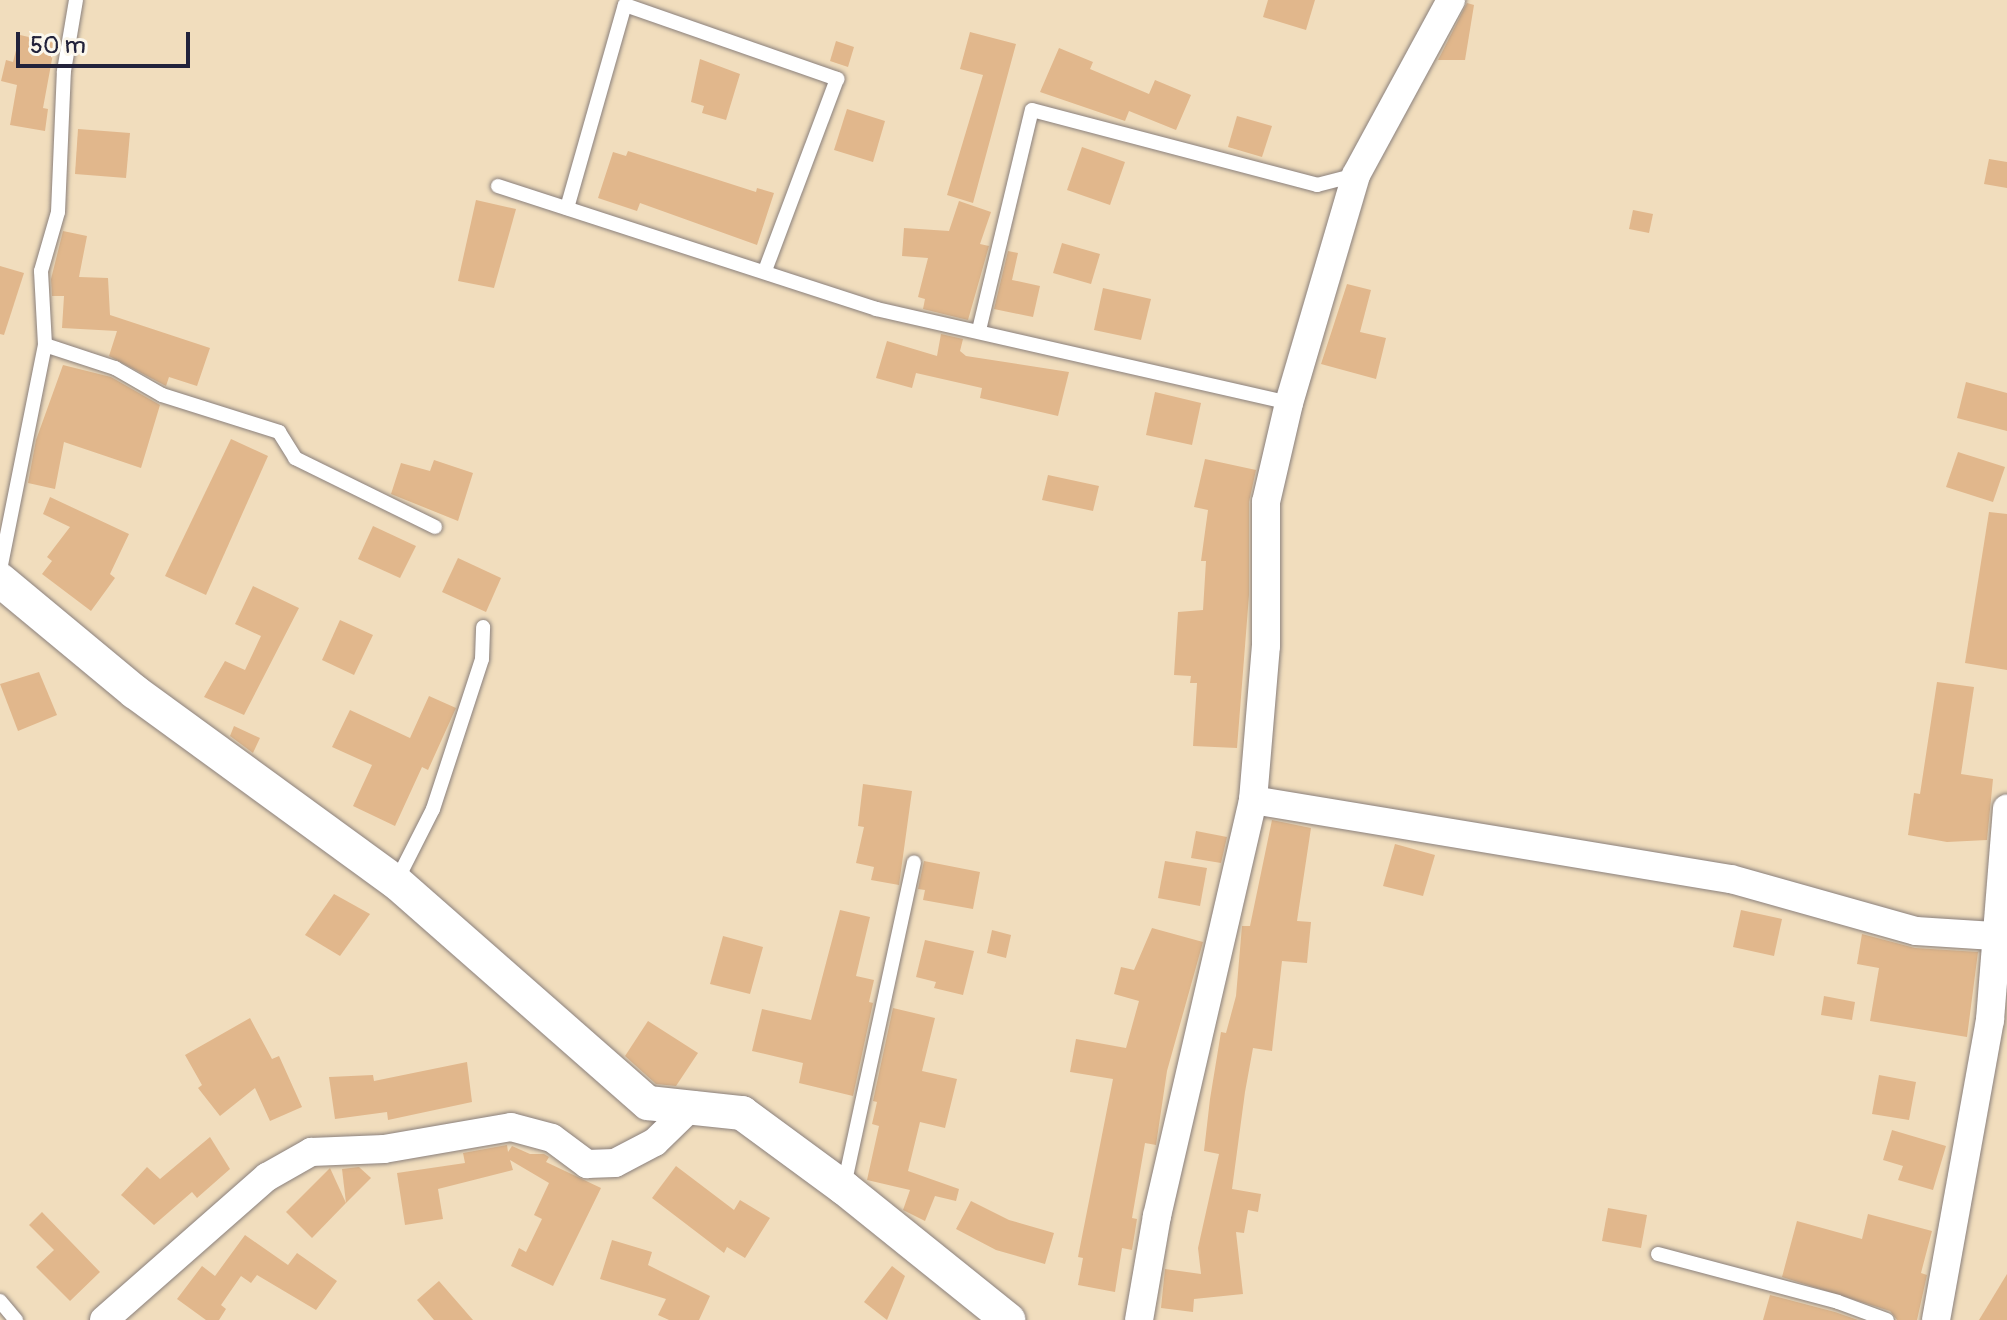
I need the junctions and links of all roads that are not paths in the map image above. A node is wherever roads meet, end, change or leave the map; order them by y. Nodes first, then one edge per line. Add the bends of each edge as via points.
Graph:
1 (76, 0) edge
2 (1451, 0) edge
3 (1356, 175) junction
4 (498, 186) dead end
5 (567, 208) junction
6 (765, 271) junction
7 (979, 330) junction
8 (45, 345) junction
9 (1289, 403) junction
10 (435, 527) dead end
11 (0, 570) edge
12 (0, 580) edge
13 (483, 627) dead end
14 (1253, 800) junction
15 (2007, 809) edge
16 (914, 862) dead end
17 (396, 882) junction
18 (1994, 936) junction
19 (693, 1105) junction
20 (844, 1188) junction
21 (1658, 1254) dead end
22 (0, 1301) edge
23 (16, 1320) edge
24 (104, 1320) edge
25 (1008, 1320) edge
26 (1139, 1320) edge
27 (1887, 1320) edge
28 (1936, 1320) edge

1 - 8 lane via 64,71 58,212 41,271
2 - 3 street
3 - 7 lane via 1317,185 1032,110
3 - 9 street
4 - 5 lane
5 - 6 lane
5 - 6 lane via 625,5 837,79
6 - 7 lane via 876,309
7 - 9 lane
8 - 10 lane via 115,368 162,395 279,432 295,458
8 - 11 lane
9 - 14 street via 1266,502 1266,646
12 - 17 street via 135,692
13 - 17 lane via 482,659 433,809
14 - 18 street via 1731,879 1916,931
14 - 26 street via 1160,1201
15 - 18 street
16 - 20 lane
17 - 19 street via 648,1103
18 - 28 street via 1990,1020
19 - 20 street via 742,1113
19 - 24 street via 655,1142 615,1163 587,1164 552,1138 511,1127 384,1149 311,1152 267,1177
20 - 25 street
21 - 27 lane
22 - 23 lane

